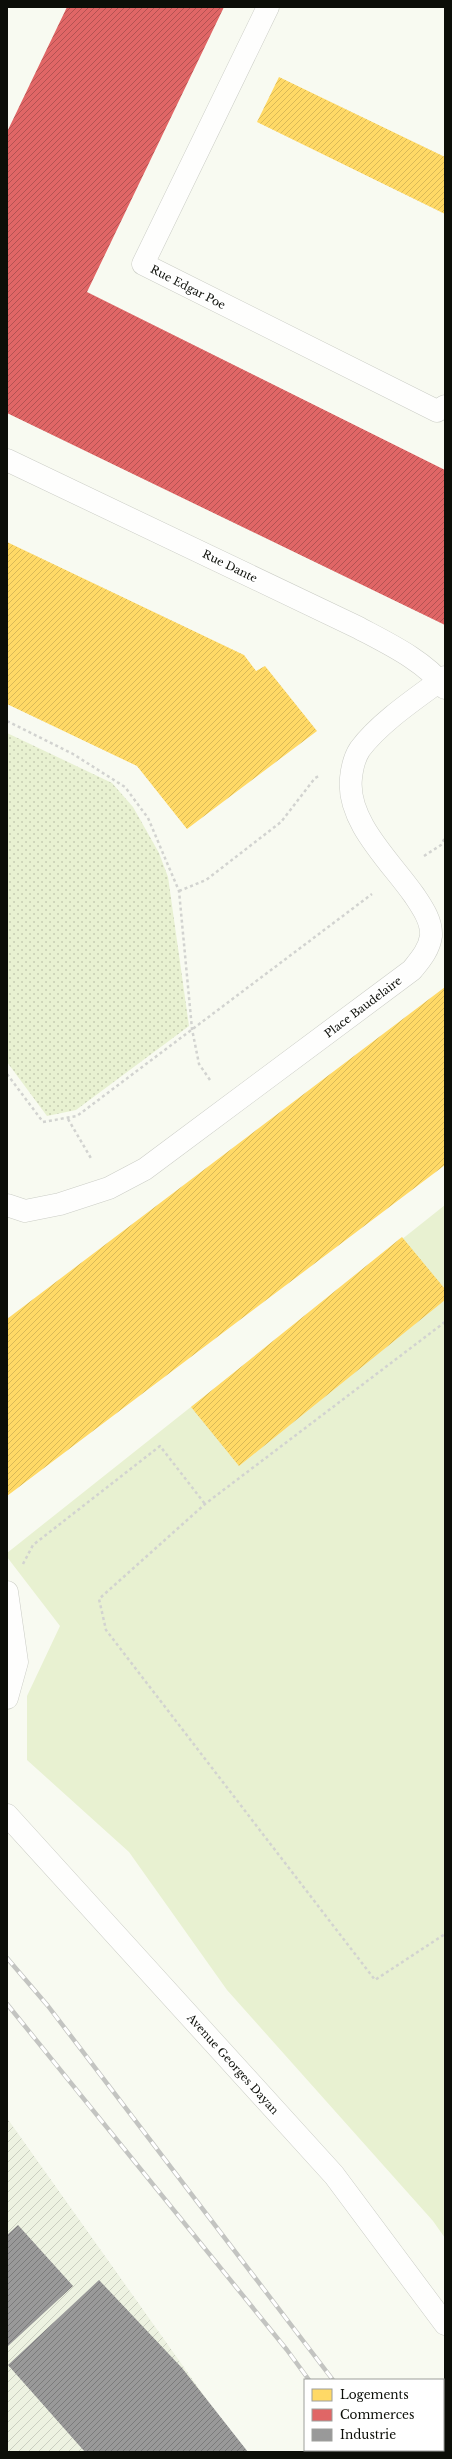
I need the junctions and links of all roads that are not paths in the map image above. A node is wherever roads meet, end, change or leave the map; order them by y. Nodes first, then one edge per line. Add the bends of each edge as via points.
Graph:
1 (268, 7) edge
2 (445, 406) edge
3 (7, 460) edge
4 (443, 682) edge
5 (7, 1206) edge
6 (8, 1592) edge
7 (7, 1698) edge
8 (7, 1815) edge
9 (445, 2324) edge

1 - 2 street, Rue Edgar Poe via 143,264 437,412
3 - 4 street, Rue Dante via 357,627 400,650
4 - 5 street, Place Baudelaire via 388,720 360,750 352,767 350,788 362,825 400,875 428,918 431,936 424,956 412,970 145,1169 109,1188 60,1204 25,1211
6 - 7 street via 17,1662
8 - 9 street, Avenue Georges Dayan via 334,2175

